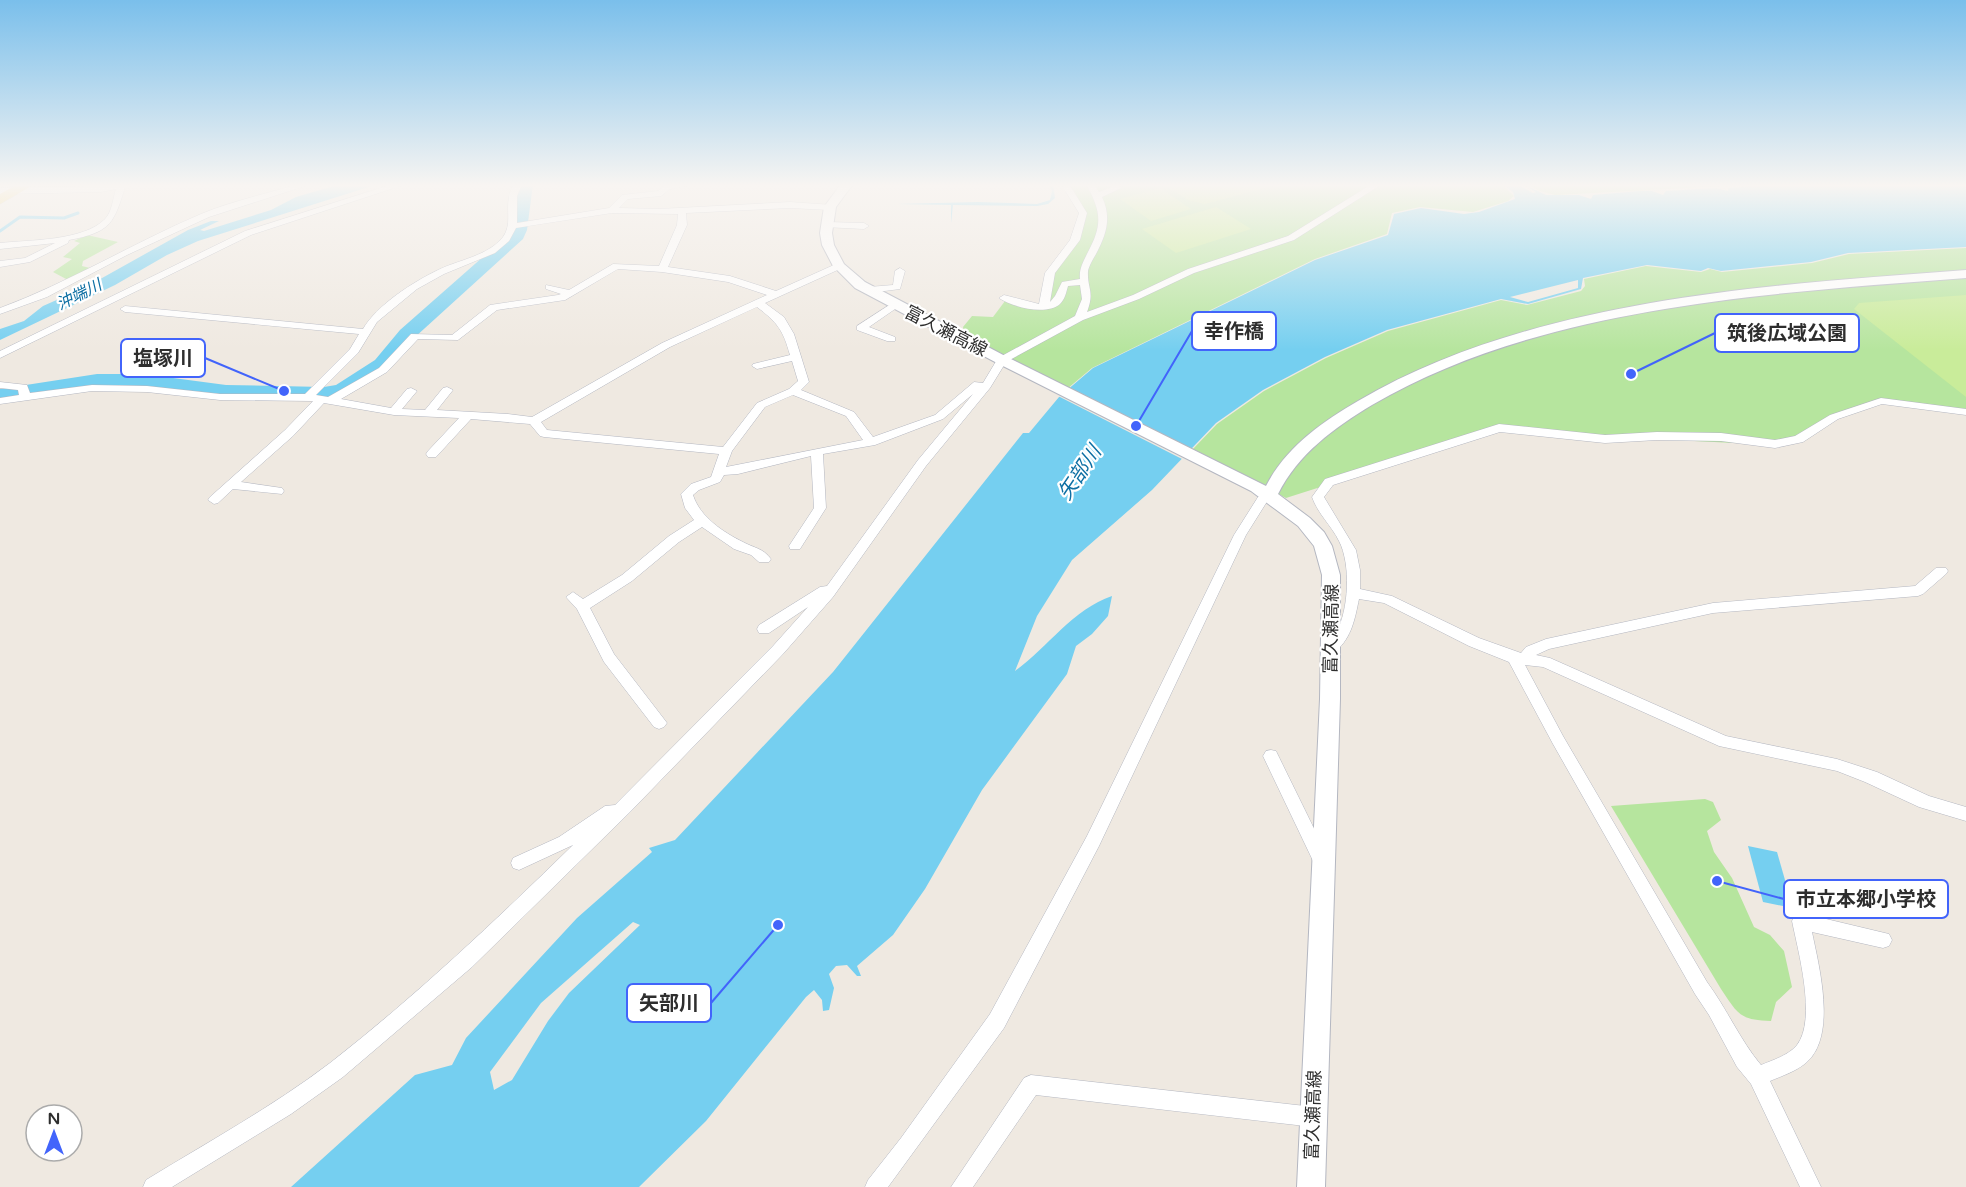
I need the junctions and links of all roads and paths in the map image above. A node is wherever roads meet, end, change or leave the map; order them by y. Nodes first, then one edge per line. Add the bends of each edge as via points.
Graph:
1 (56, 239) edge
2 (67, 239) edge
3 (153, 239) edge
4 (235, 239) edge
5 (506, 239) edge
6 (675, 239) edge
7 (828, 239) edge
8 (1075, 239) edge
9 (1097, 239) edge
10 (1287, 239) edge
11 (0, 246) edge
12 (0, 264) edge
13 (839, 266) junction
14 (662, 269) junction
15 (900, 271) dead end
16 (1966, 274) edge
17 (1084, 275) junction
18 (549, 287) dead end
19 (869, 290) junction
20 (570, 293) junction
21 (777, 295) junction
22 (1004, 298) dead end
23 (758, 303) junction
24 (894, 304) junction
25 (1044, 306) junction
26 (125, 309) dead end
27 (0, 311) edge
28 (1079, 318) junction
29 (366, 332) junction
30 (891, 339) dead end
31 (0, 355) edge
32 (796, 357) junction
33 (757, 366) dead end
34 (1003, 366) junction
35 (0, 385) edge
36 (447, 390) dead end
37 (793, 390) junction
38 (411, 391) dead end
39 (25, 396) junction
40 (308, 398) junction
41 (326, 400) junction
42 (0, 401) edge
43 (515, 407) dead end
44 (394, 412) junction
45 (1966, 412) edge
46 (428, 414) junction
47 (472, 414) junction
48 (508, 417) junction
49 (534, 421) junction
50 (870, 443) junction
51 (726, 450) junction
52 (817, 452) junction
53 (880, 453) dead end
54 (432, 454) dead end
55 (720, 471) junction
56 (231, 485) junction
57 (278, 490) dead end
58 (1263, 494) junction
59 (214, 500) dead end
60 (702, 521) junction
61 (795, 546) dead end
62 (654, 555) junction
63 (764, 559) dead end
64 (666, 564) dead end
65 (1941, 571) dead end
66 (835, 585) junction
67 (1354, 593) junction
68 (764, 629) dead end
69 (1331, 647) junction
70 (1519, 658) junction
71 (659, 723) dead end
72 (1271, 756) dead end
73 (624, 807) junction
74 (1966, 814) edge
75 (519, 863) dead end
76 (1322, 863) junction
77 (1882, 940) dead end
78 (1758, 1077) junction
79 (1314, 1117) junction
80 (153, 1187) edge
81 (875, 1187) edge
82 (961, 1187) edge
83 (1311, 1187) edge
84 (1811, 1187) edge

1 - 11 street
2 - 12 street via 27,260
3 - 27 street via 53,291
4 - 31 street
5 - 29 street via 492,251 414,287 373,320
6 - 14 street
7 - 13 main road, 富久瀬高線
8 - 25 street via 1050,273
9 - 17 street
10 - 28 street via 1191,271
13 - 19 main road, 富久瀬高線
13 - 21 street
14 - 20 street via 616,266
14 - 21 street via 730,279
15 - 19 street via 897,287
16 - 58 main road via 1792,288 1673,303 1556,328 1475,352 1388,388 1340,418 1310,441
17 - 25 street via 1065,284 1060,297
17 - 28 street via 1087,299
18 - 20 street
19 - 24 main road, 富久瀬高線
20 - 41 street via 561,298 494,308 454,338 415,336 382,370
21 - 23 street
22 - 25 street
23 - 32 street via 780,319
23 - 49 street via 666,345
24 - 30 street via 861,328
24 - 34 main road, 富久瀬高線
26 - 29 street
28 - 34 street
29 - 40 street via 354,351
32 - 33 street
32 - 37 street via 804,382
34 - 50 street via 939,417
34 - 58 main road, 富久瀬高線
34 - 66 street via 922,463
35 - 39 street via 23,387
36 - 46 street
37 - 50 street via 850,414
37 - 51 street via 761,405
38 - 44 street
39 - 40 street via 92,388 147,389 220,398
39 - 42 street
40 - 41 street
41 - 44 street
41 - 56 street
43 - 48 street
44 - 46 street
45 - 67 street via 1881,401 1834,417 1799,438 1775,444 1721,437 1605,440 1516,428 1487,430 1329,482 1318,497 1342,534 1353,560
46 - 47 street
47 - 48 street
47 - 54 street
48 - 49 street
49 - 51 street via 544,433
50 - 52 street
50 - 53 street
51 - 55 street
52 - 55 street
52 - 61 street via 820,508
55 - 60 street via 716,479 687,494 691,508
56 - 57 street
56 - 59 street
58 - 69 main road, 富久瀬高線 via 1304,522 1323,546 1331,575
58 - 81 street via 1093,841 997,1021
60 - 62 street
60 - 63 street
62 - 64 street
62 - 71 street via 627,578 578,602 609,658
65 - 70 street via 1918,591 1713,608 1546,644
66 - 68 street
66 - 73 street via 778,650
67 - 69 street via 1342,638
67 - 70 street via 1387,599 1474,642
69 - 76 main road, 富久瀬高線
70 - 74 street via 1545,662 1724,742 1837,765 1925,802
70 - 78 street via 1558,740 1701,988
72 - 76 street
73 - 75 street via 609,812 565,842
73 - 80 street via 466,961 336,1070 284,1107
76 - 79 main road, 富久瀬高線
77 - 78 street via 1801,921 1816,995 1810,1041 1803,1054
78 - 84 street
79 - 82 street via 1031,1085
79 - 83 main road, 富久瀬高線

